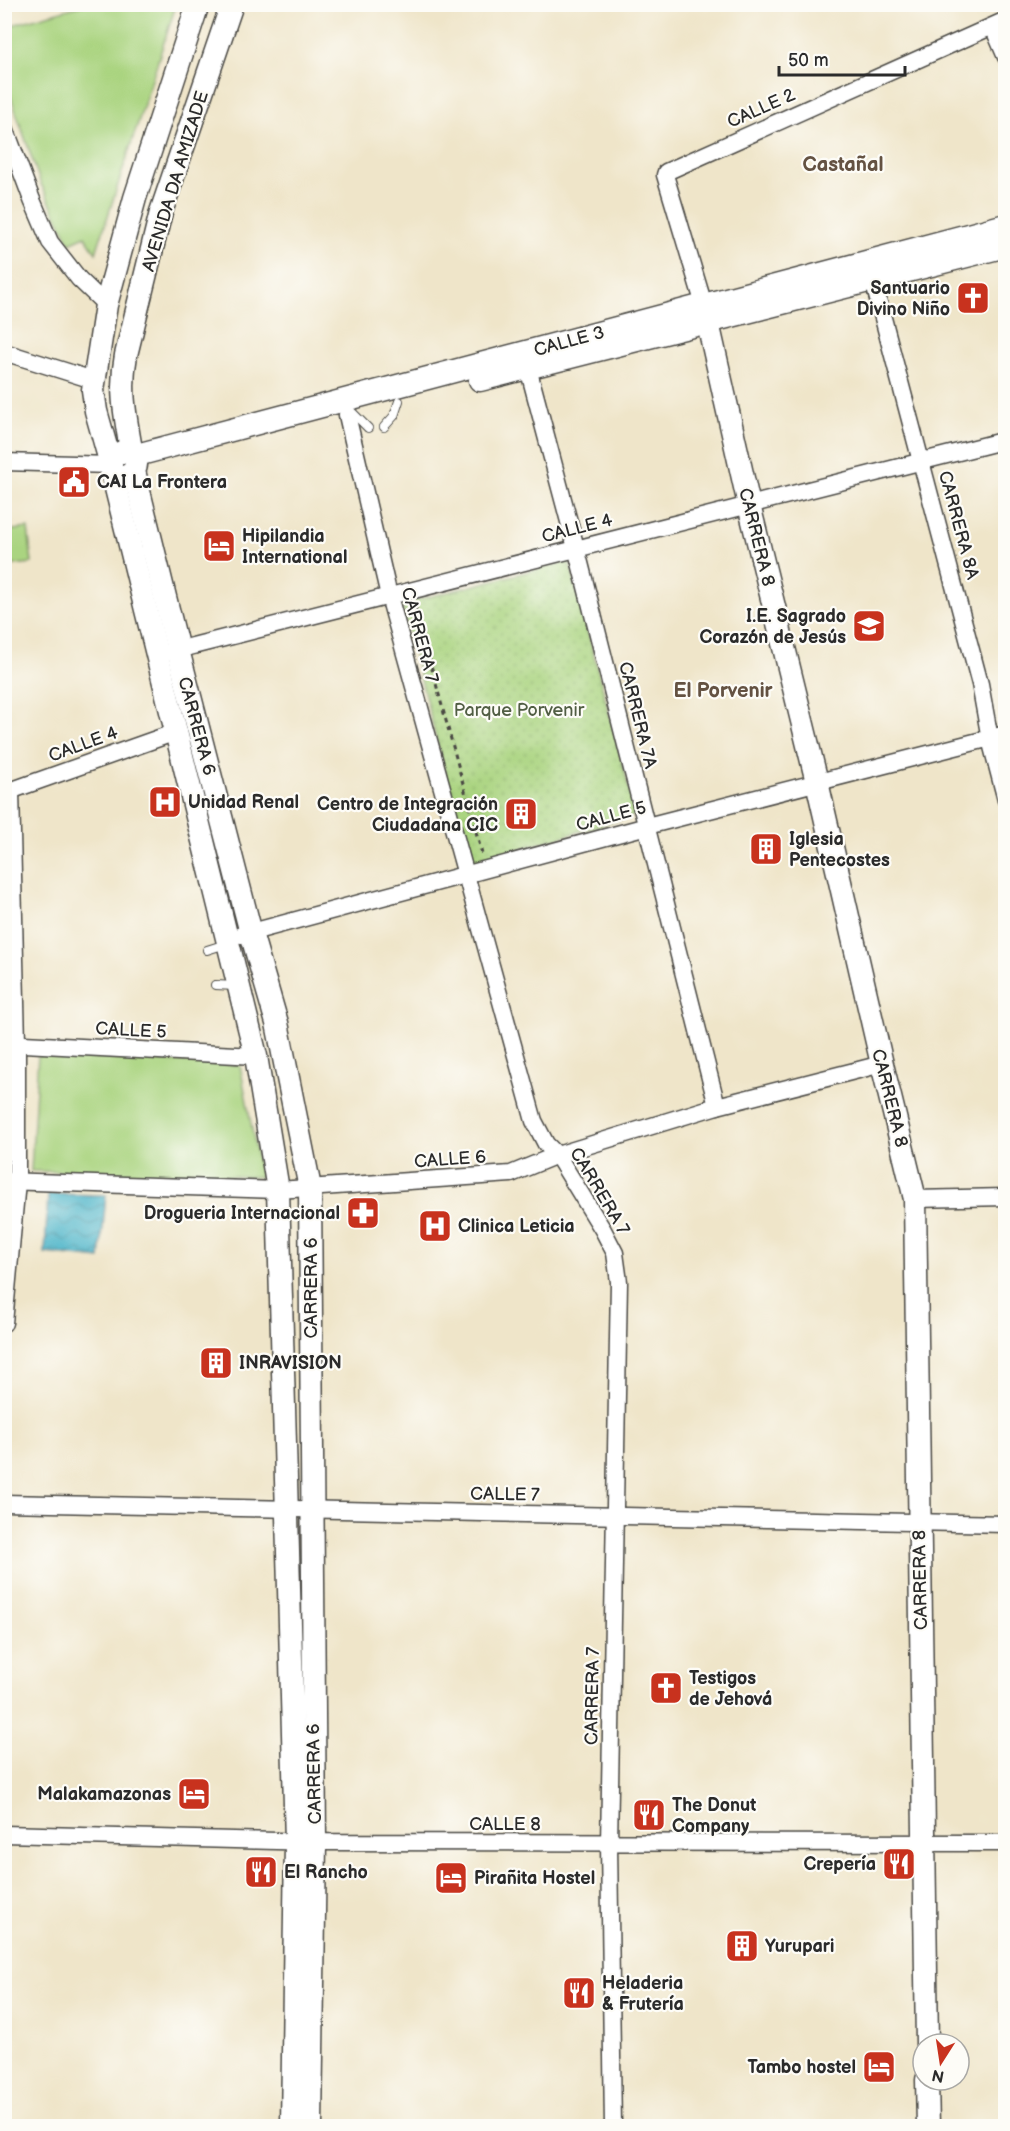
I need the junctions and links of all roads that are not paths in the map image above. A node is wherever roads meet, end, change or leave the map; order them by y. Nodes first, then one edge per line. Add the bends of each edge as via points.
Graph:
1 (198, 4) edge
2 (232, 4) edge
3 (999, 24) edge
4 (1005, 57) edge
5 (176, 71) junction
6 (206, 80) junction
7 (4, 125) edge
8 (665, 175) joint
9 (1005, 225) edge
10 (1005, 246) edge
11 (870, 271) junction
12 (106, 305) junction
13 (706, 314) junction
14 (4, 352) edge
15 (528, 368) junction
16 (93, 385) junction
17 (122, 396) joint
18 (399, 401) junction
19 (356, 418) junction
20 (384, 427) dead end
21 (1005, 440) edge
22 (922, 461) junction
23 (4, 462) edge
24 (124, 464) junction
25 (749, 505) junction
26 (577, 549) junction
27 (389, 596) junction
28 (167, 653) junction
29 (176, 732) junction
30 (998, 737) edge
31 (817, 782) junction
32 (8, 792) edge
33 (1005, 800) edge
34 (647, 826) junction
35 (465, 876) junction
36 (251, 933) junction
37 (229, 941) junction
38 (207, 950) dead end
39 (215, 986) dead end
40 (240, 986) junction
41 (11, 1043) edge
42 (256, 1056) junction
43 (882, 1064) junction
44 (717, 1106) junction
45 (557, 1155) junction
46 (11, 1181) edge
47 (310, 1188) junction
48 (278, 1190) junction
49 (1005, 1197) edge
50 (915, 1199) junction
51 (4, 1323) edge
52 (4, 1503) edge
53 (287, 1510) junction
54 (312, 1510) junction
55 (615, 1516) junction
56 (920, 1522) junction
57 (1005, 1524) edge
58 (4, 1834) edge
59 (306, 1842) junction
60 (1005, 1843) edge
61 (609, 1844) junction
62 (924, 1844) junction
63 (927, 2032) edge
64 (927, 2092) edge
65 (292, 2127) edge
66 (311, 2127) edge
67 (613, 2127) edge
68 (928, 2127) edge

1 - 5 main road, AVENIDA DA AMIZADE
2 - 6 main road, AVENIDA DA AMIZADE
3 - 4 street
3 - 8 street, CALLE 2
5 - 6 main road
5 - 12 main road, AVENIDA DA AMIZADE
6 - 17 main road, AVENIDA DA AMIZADE via 161,212 126,355
7 - 12 street via 50,242
8 - 13 street, CARRERA 8
9 - 11 main road, CALLE 3
10 - 11 main road, CALLE 3
11 - 13 main road, CALLE 3
11 - 22 street, CARRERA 8A
12 - 16 main road, AVENIDA DA AMIZADE
13 - 15 main road, CALLE 3
13 - 24 main road, CALLE 3
13 - 25 main road, CARRERA 8
14 - 16 street
15 - 18 main road, CALLE 3
15 - 26 street, CARRERA 7A
16 - 24 main road, CARRERA 6 via 96,411
17 - 24 main road, CARRERA 6
18 - 19 main road, CALLE 3
18 - 20 lane via 394,416
19 - 24 main road, CALLE 3
19 - 27 street, CARRERA 7
21 - 22 street, CALLE 4
22 - 25 street, CALLE 4
22 - 30 street, CARRERA 8A via 980,684
23 - 24 street, CALLE 3
24 - 28 main road, CARRERA 6
25 - 26 street, CALLE 4
25 - 31 main road, CARRERA 8
26 - 27 street, CALLE 4
26 - 34 street, CARRERA 7A
27 - 28 street, CALLE 4
27 - 35 street, CARRERA 7
28 - 29 main road, CARRERA 6
28 - 36 main road, CARRERA 6
29 - 32 street, CALLE 4
29 - 37 main road, CARRERA 6
30 - 31 street, CALLE 5
30 - 33 street, CARRERA 8A
31 - 34 street, CALLE 5
31 - 43 main road, CARRERA 8
32 - 41 street
34 - 35 street, CALLE 5
34 - 44 street, CARRERA 7A
35 - 36 street, CALLE 5
35 - 45 street, CARRERA 7 via 534,1120 546,1144
36 - 37 street, CALLE 5
36 - 47 main road, CARRERA 6 via 277,1023
37 - 38 lane
37 - 40 main road, CARRERA 6
39 - 40 lane
40 - 42 main road, CARRERA 6
41 - 42 street, CALLE 5
41 - 46 street
42 - 48 main road, CARRERA 6
43 - 44 street, CALLE 6
43 - 50 main road, CARRERA 8
44 - 45 street, CALLE 6
45 - 47 street, CALLE 6 via 512,1174
45 - 55 street, CARRERA 7 via 615,1253 619,1282
46 - 48 street, CALLE 6
46 - 51 street
47 - 48 street, CALLE 6
47 - 54 main road, CARRERA 6
48 - 53 main road, CARRERA 6
49 - 50 street
50 - 56 main road, CARRERA 8
52 - 53 street, CALLE 7
53 - 54 street, CALLE 7
53 - 59 main road, CARRERA 6
54 - 55 street, CALLE 7
54 - 59 main road, CARRERA 6
55 - 56 street, CALLE 7
55 - 61 street, CARRERA 7
56 - 57 street, CALLE 7
56 - 62 main road, CARRERA 8
58 - 59 street, CALLE 8
59 - 61 street, CALLE 8
59 - 65 main road, CARRERA 6
59 - 66 main road, CARRERA 6
60 - 62 street, CALLE 8
61 - 62 street, CALLE 8
61 - 67 street, CARRERA 7
62 - 63 main road, CARRERA 8
64 - 68 main road

